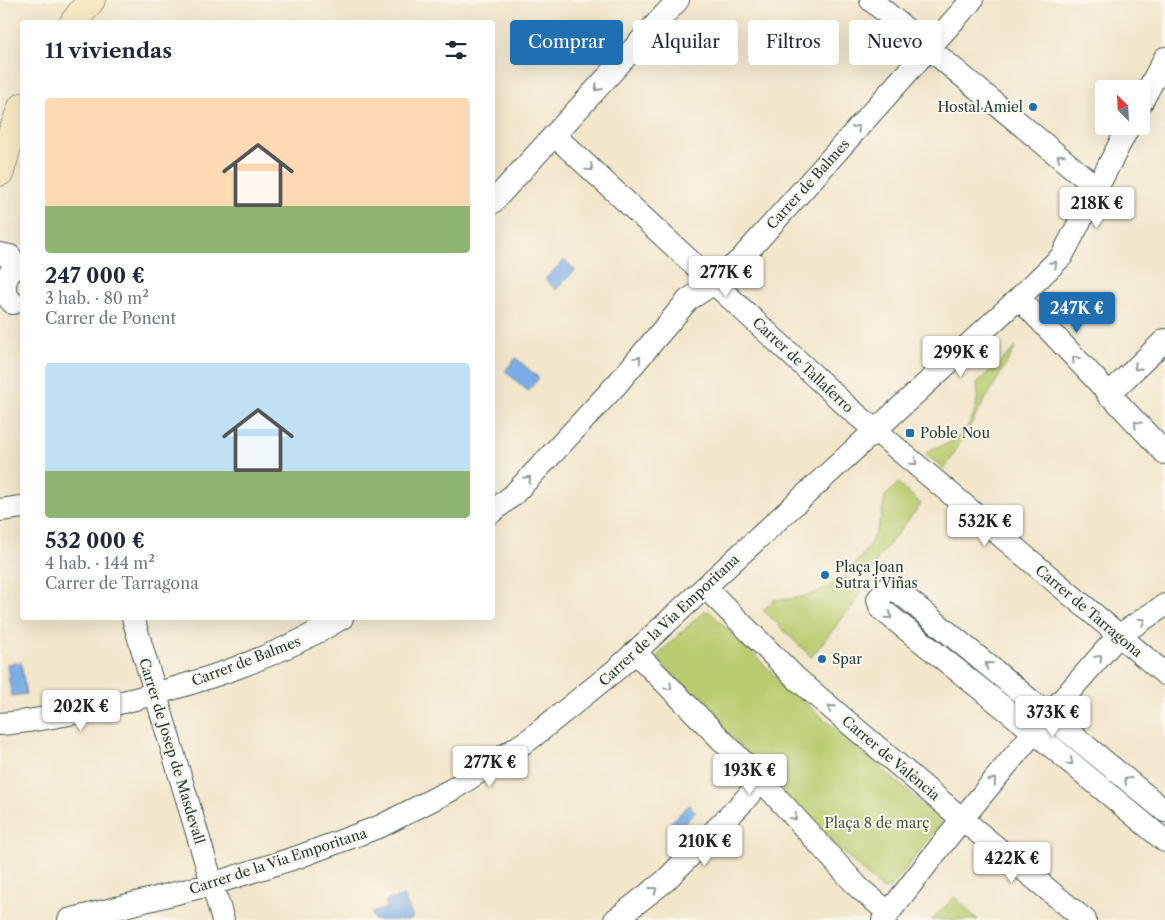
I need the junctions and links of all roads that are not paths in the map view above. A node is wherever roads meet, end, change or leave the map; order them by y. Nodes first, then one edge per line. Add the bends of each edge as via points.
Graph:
1 (91, 0) edge
2 (678, 0) edge
3 (871, 0) edge
4 (972, 0) edge
5 (76, 20) edge
6 (895, 20) edge
7 (941, 36) edge
8 (941, 58) edge
9 (1165, 58) edge
10 (913, 65) edge
11 (1150, 86) edge
12 (20, 112) edge
13 (554, 135) junction
14 (1124, 135) edge
15 (0, 172) edge
16 (1097, 188) junction
17 (495, 200) edge
18 (13, 262) edge
19 (714, 283) junction
20 (1019, 298) junction
21 (12, 305) edge
22 (1165, 340) edge
23 (1108, 395) junction
24 (877, 430) junction
25 (1165, 454) edge
26 (20, 507) edge
27 (0, 510) edge
28 (495, 510) edge
29 (705, 586) junction
30 (1165, 605) edge
31 (134, 620) edge
32 (338, 620) edge
33 (1118, 636) junction
34 (635, 652) junction
35 (1165, 674) edge
36 (155, 694) junction
37 (1049, 715) junction
38 (0, 724) edge
39 (1034, 732) junction
40 (761, 780) junction
41 (1165, 811) edge
42 (962, 818) junction
43 (1165, 841) edge
44 (212, 884) junction
45 (886, 916) edge
46 (69, 920) edge
47 (223, 920) edge
48 (615, 920) edge
49 (1085, 920) edge

1 - 5 main road
2 -> 13 street
3 - 6 street
4 - 7 street, Carrer de Balmes
16 -> 8 street
9 - 11 street
19 -> 10 street, Carrer de Balmes via 741,259
12 - 15 main road
13 - 17 street
13 -> 19 street, Carrer de Tallaferro
14 - 16 street, Carrer de la Via Emporitana
20 -> 16 street, Carrer de la Via Emporitana via 1062,256
18 - 21 street via 4,284
19 - 24 street, Carrer de Tallaferro
28 -> 19 street, Carrer de Balmes via 513,495 617,384 688,300
23 -> 20 street
20 - 24 street, Carrer de la Via Emporitana
22 -> 23 street
25 -> 23 street
24 - 29 street, Carrer de la Via Emporitana
24 -> 33 street, Carrer de Tarragona
26 - 27 street
29 - 34 street, Carrer de la Via Emporitana
42 -> 29 street, Carrer de València via 797,679
33 -> 30 street
31 - 36 street, Carrer de Josep de Masdevall
32 - 36 street, Carrer de Balmes via 230,670
33 - 35 street, Carrer de Tarragona
37 -> 33 street
34 -> 40 street
34 - 44 street, Carrer de la Via Emporitana via 530,739 453,789 381,826
36 - 38 street, Carrer de Balmes via 78,713
36 - 44 street, Carrer de Josep de Masdevall
37 - 39 street
37 -> 39 street via 899,592 886,589 878,599 880,608
41 -> 37 street
42 -> 39 street
39 -> 43 street
40 -> 45 street
48 -> 40 street via 665,881
42 - 45 street
42 - 49 street, Carrer de València
44 - 46 street, Carrer de la Via Emporitana
44 - 47 street, Carrer de Josep de Masdevall

